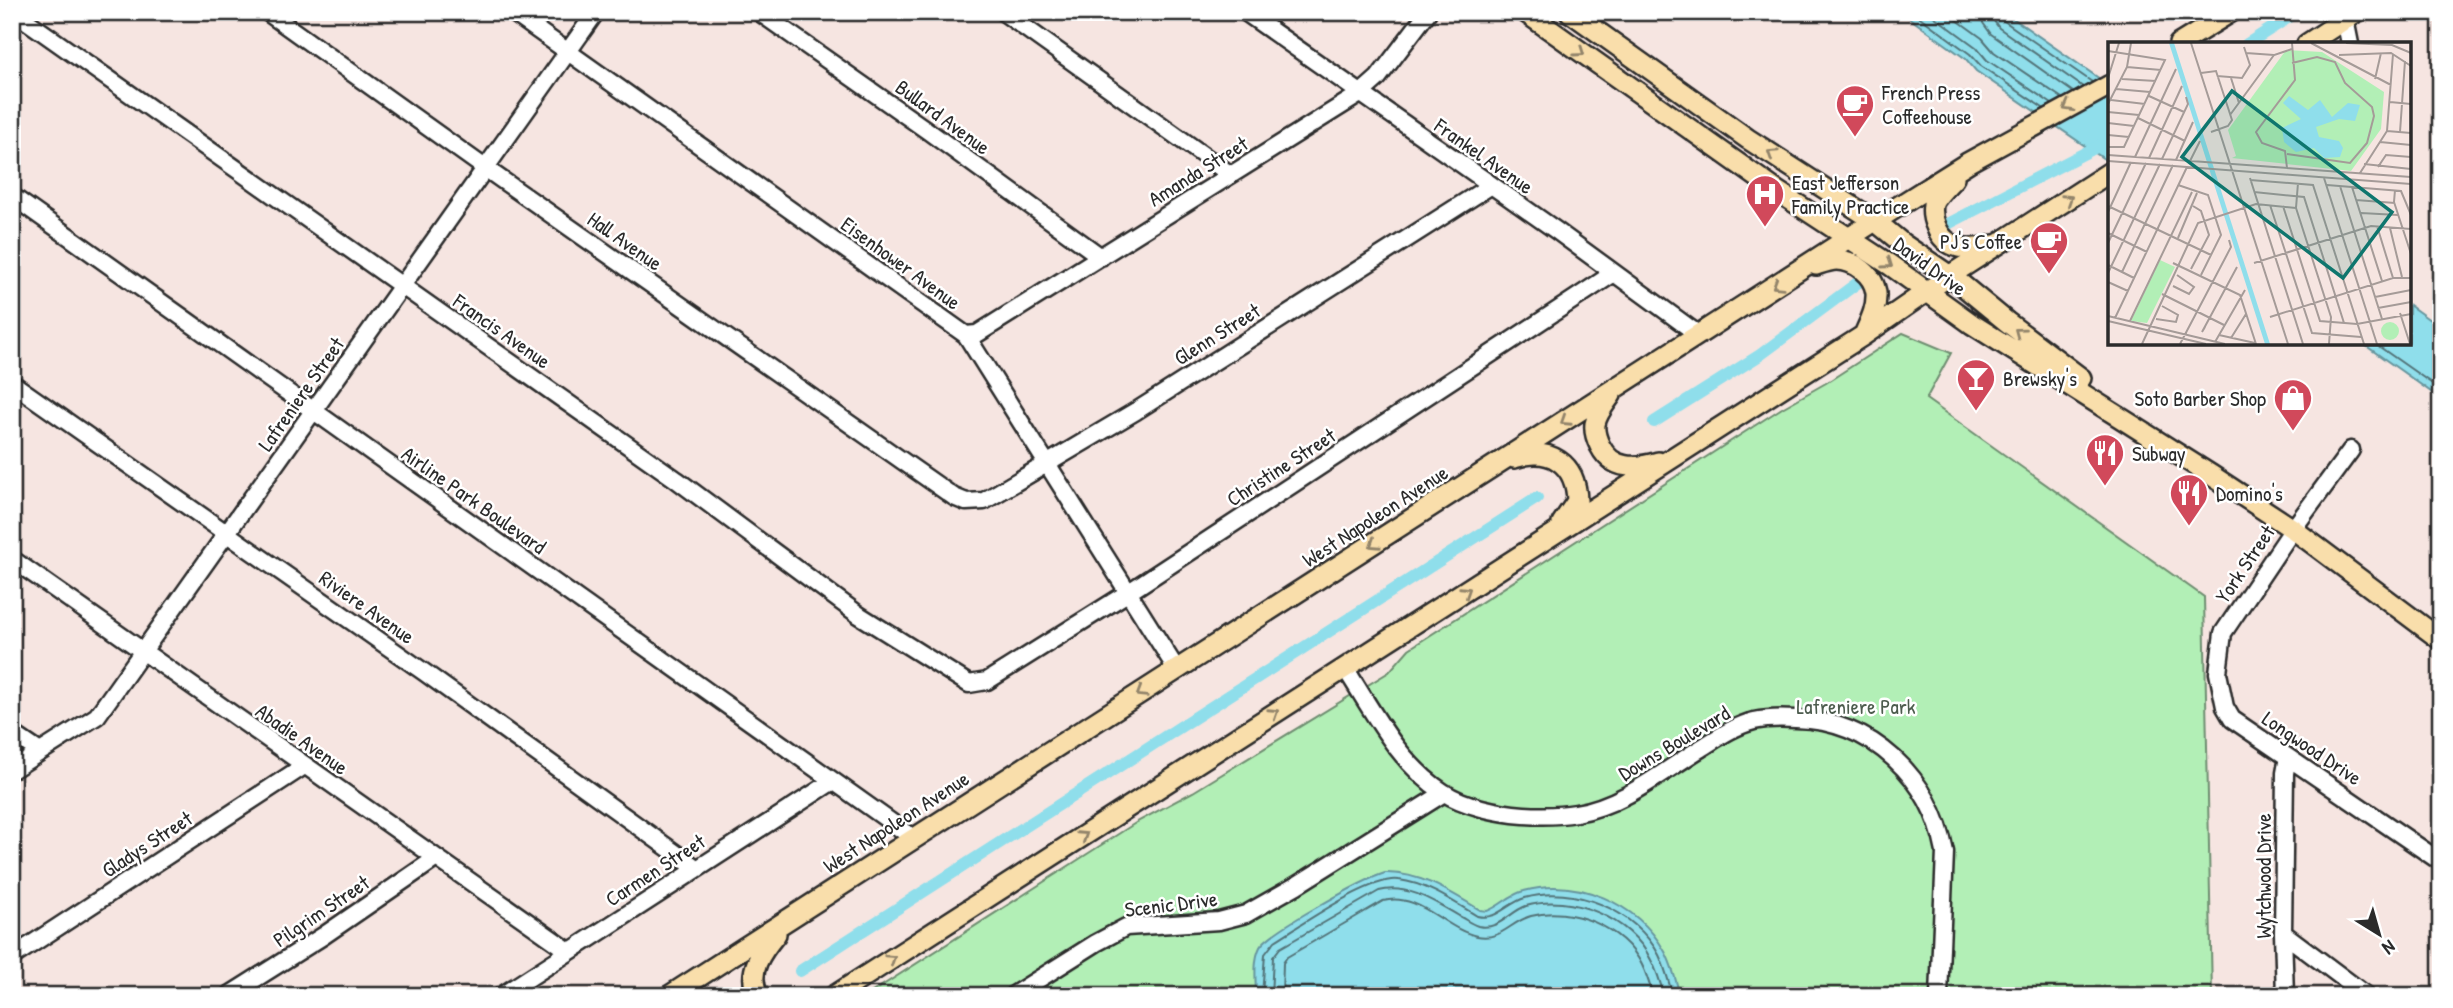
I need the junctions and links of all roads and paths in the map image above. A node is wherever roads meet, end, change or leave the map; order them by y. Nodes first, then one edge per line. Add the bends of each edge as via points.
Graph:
1 (14, 12) edge
2 (267, 12) edge
3 (512, 12) edge
4 (596, 12) edge
5 (759, 12) edge
6 (1003, 12) edge
7 (1245, 12) edge
8 (1428, 12) edge
9 (1525, 12) edge
10 (1570, 12) edge
11 (2231, 12) edge
12 (2350, 16) edge
13 (2182, 42) edge
14 (2310, 42) edge
15 (2350, 42) edge
16 (567, 52) junction
17 (2108, 86) edge
18 (1360, 94) junction
19 (1969, 162) junction
20 (485, 168) junction
21 (1231, 175) junction
22 (2103, 176) edge
23 (1490, 186) junction
24 (12, 196) edge
25 (1875, 221) junction
26 (1849, 237) junction
27 (1999, 244) junction
28 (1101, 257) junction
29 (1804, 268) junction
30 (1614, 274) junction
31 (1949, 276) junction
32 (401, 286) junction
33 (1928, 293) junction
34 (966, 335) junction
35 (1699, 335) junction
36 (1864, 335) junction
37 (12, 383) edge
38 (1615, 388) junction
39 (314, 412) junction
40 (2351, 450) dead end
41 (1670, 459) junction
42 (1502, 462) junction
43 (1046, 464) junction
44 (2211, 475) junction
45 (961, 500) joint
46 (2293, 529) junction
47 (227, 535) junction
48 (1552, 535) junction
49 (12, 559) edge
50 (1129, 592) junction
51 (2223, 633) joint
52 (2441, 639) edge
53 (143, 652) junction
54 (1345, 668) junction
55 (1177, 670) junction
56 (967, 684) joint
57 (12, 733) edge
58 (40, 752) junction
59 (2288, 757) junction
60 (304, 766) junction
61 (12, 770) edge
62 (833, 781) junction
63 (1444, 793) junction
64 (912, 838) junction
65 (435, 859) junction
66 (2441, 862) edge
67 (696, 869) junction
68 (788, 919) junction
69 (2283, 933) junction
70 (569, 951) junction
71 (12, 957) edge
72 (1941, 972) junction
73 (228, 996) edge
74 (501, 996) edge
75 (669, 996) edge
76 (759, 996) edge
77 (834, 996) edge
78 (1013, 996) edge
79 (1940, 996) edge
80 (1950, 996) edge
81 (2285, 996) edge
82 (2367, 996) edge

1 - 32 street, Francis Avenue
2 - 20 street, Hall Avenue
3 - 16 street, Eisenhower Avenue
4 - 16 street, Lafreniere Street
5 - 28 street, Bullard Avenue
6 - 21 street
7 - 18 street, Frankel Avenue
8 - 18 street, Amanda Street via 1378,78
9 -> 26 main road, David Drive
25 -> 10 main road, David Drive via 1748,139
11 - 13 main road
12 - 14 main road
12 - 15 street
16 - 20 street, Lafreniere Street
16 - 34 street, Eisenhower Avenue
17 -> 19 main road, West Napoleon Avenue
18 - 21 street, Amanda Street
18 - 23 street, Frankel Avenue
19 - 25 main road, West Napoleon Avenue
19 - 27 main road via 1934,202 1933,220 1946,242 1961,249
20 - 32 street, Lafreniere Street
20 - 45 street, Hall Avenue
21 - 28 street, Amanda Street
27 -> 22 main road
23 - 30 street, Frankel Avenue
23 - 43 street, Glenn Street
24 - 39 street, Airline Park Boulevard
25 - 26 main road, West Napoleon Avenue
25 - 31 main road, David Drive
26 - 29 main road, West Napoleon Avenue
26 -> 33 main road, David Drive
27 - 31 main road
28 - 34 street, Amanda Street via 977,334
29 -> 35 main road, West Napoleon Avenue
29 - 36 main road via 1836,260 1854,263 1870,278 1876,291 1874,311
30 - 35 street, Frankel Avenue
30 - 50 street, Christine Street
31 - 33 main road
44 -> 31 main road, David Drive
32 - 39 street, Lafreniere Street
32 - 56 street, Francis Avenue via 859,615
33 - 36 main road
33 - 44 main road, David Drive
34 - 43 street, Eisenhower Avenue
35 - 38 main road, West Napoleon Avenue
36 - 41 main road
37 - 47 street, Riviere Avenue
38 - 41 main road via 1595,422 1595,435 1611,461 1641,467
38 -> 42 main road, West Napoleon Avenue
39 - 47 street, Lafreniere Street
39 - 62 street, Airline Park Boulevard
40 - 46 street, York Street
41 - 48 main road
42 - 48 main road via 1536,453 1553,457 1567,468 1577,501
42 -> 55 main road, West Napoleon Avenue
43 - 45 street, Glenn Street via 984,501
43 - 50 street, Eisenhower Avenue
44 - 46 main road, David Drive
46 - 51 street, York Street
46 - 52 main road, David Drive
47 - 53 street, Lafreniere Street
47 - 67 street, Riviere Avenue
54 -> 48 main road
49 - 53 street, Abadie Avenue
50 - 55 street, Eisenhower Avenue
50 - 56 street, Christine Street via 987,681
51 - 59 street, Longwood Drive via 2218,673 2225,707 2232,719
53 - 58 street, Lafreniere Street via 97,716
53 - 60 street, Abadie Avenue
54 - 63 street, Downs Boulevard via 1401,755
77 -> 54 main road
55 -> 64 main road, West Napoleon Avenue
57 - 58 street
58 - 61 street, Lafreniere Street
59 - 66 street, Longwood Drive
59 - 69 street, Wytchwood Drive
60 - 65 street, Abadie Avenue
60 - 71 street, Gladys Street
62 - 64 street, Airline Park Boulevard
62 - 67 street, Carmen Street
63 - 72 street, Downs Boulevard via 1489,811 1544,816 1578,813 1618,800 1753,721 1831,722 1895,757 1931,804 1945,852
63 - 78 street, Scenic Drive via 1246,914 1219,921 1126,927
64 - 68 main road, West Napoleon Avenue
65 - 70 street, Abadie Avenue
65 - 73 street, Pilgrim Street
67 - 70 street, Carmen Street
68 - 75 main road, West Napoleon Avenue
68 - 76 main road via 760,954 754,980
69 - 81 street, Wytchwood Drive
69 - 82 street
70 - 74 street, Carmen Street
72 - 79 street, Downs Boulevard
72 - 80 street, Downs Boulevard

